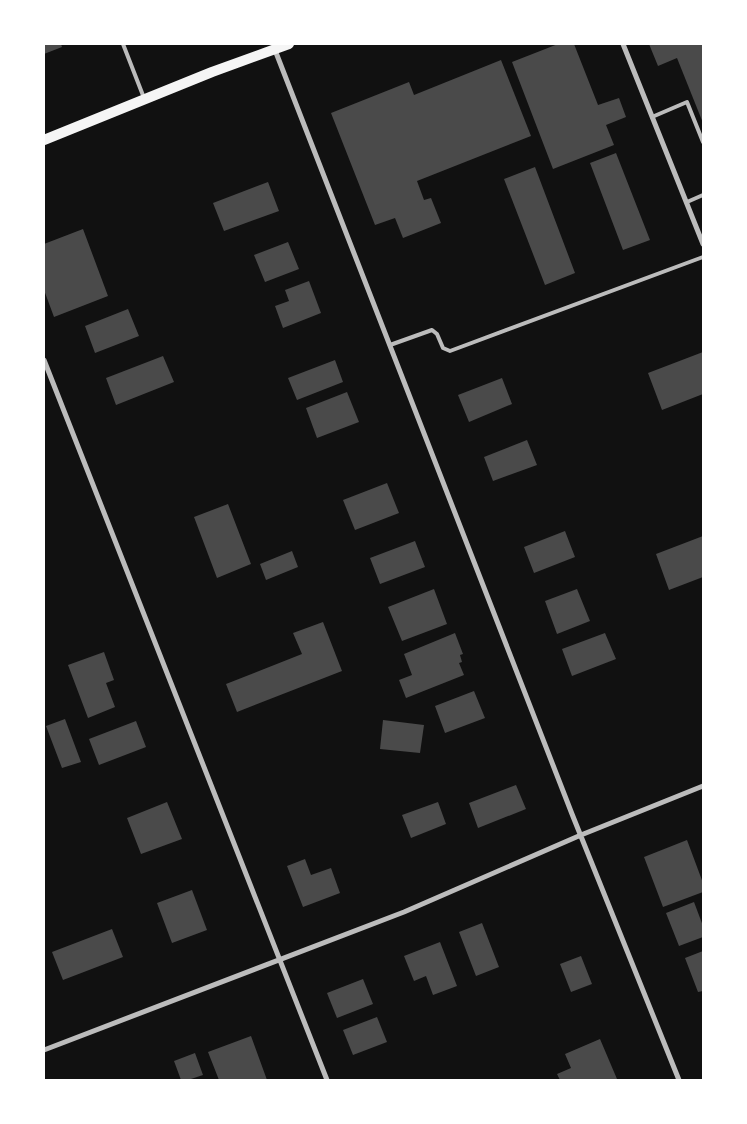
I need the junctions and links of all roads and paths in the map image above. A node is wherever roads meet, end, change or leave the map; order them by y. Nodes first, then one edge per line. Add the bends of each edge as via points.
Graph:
1 (123, 44) edge
2 (289, 44) edge
3 (623, 44) edge
4 (275, 50) junction
5 (145, 99) junction
6 (652, 116) junction
7 (44, 140) edge
8 (703, 142) edge
9 (703, 195) edge
10 (687, 202) junction
11 (703, 244) edge
12 (703, 257) edge
13 (390, 345) junction
14 (44, 360) edge
15 (703, 786) edge
16 (581, 835) junction
17 (280, 959) junction
18 (44, 1050) edge
19 (327, 1080) edge
20 (679, 1080) edge

1 - 5 lane
2 - 4 main road
3 - 6 street
4 - 5 main road
4 - 13 street
5 - 7 main road
6 - 8 lane via 687,102
6 - 10 street
9 - 10 lane
10 - 11 street
12 - 13 lane via 450,351 443,348 432,330
13 - 16 street
14 - 17 street
15 - 16 street
16 - 17 street via 404,912
16 - 20 street
17 - 18 street
17 - 19 street

